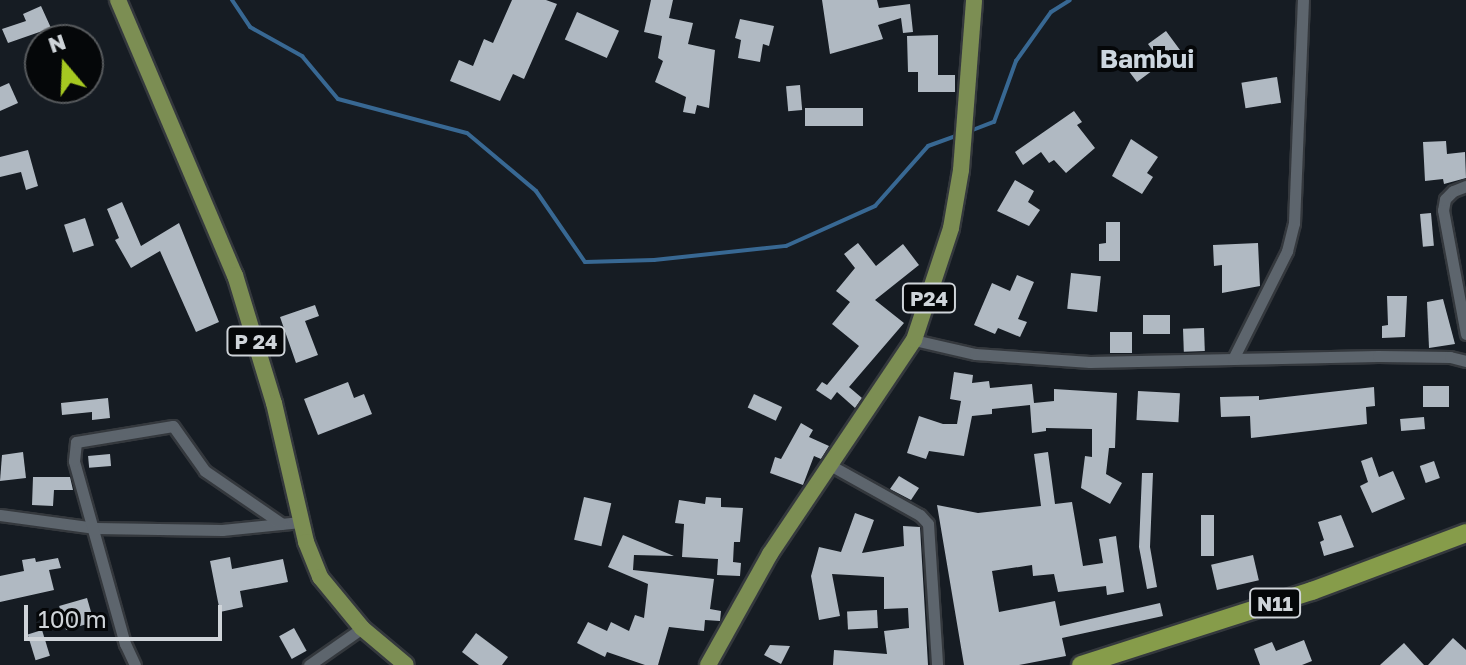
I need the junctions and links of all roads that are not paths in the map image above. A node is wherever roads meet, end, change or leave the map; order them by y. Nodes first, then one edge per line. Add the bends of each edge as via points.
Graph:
1 (118, 0) edge
2 (974, 0) edge
3 (1303, 0) edge
4 (1466, 186) edge
5 (1466, 334) edge
6 (914, 340) junction
7 (1233, 359) junction
8 (1466, 361) edge
9 (830, 465) junction
10 (0, 515) edge
11 (301, 522) junction
12 (282, 524) junction
13 (95, 528) junction
14 (1466, 533) edge
15 (362, 628) junction
16 (135, 665) edge
17 (309, 665) edge
18 (406, 665) edge
19 (708, 665) edge
20 (937, 665) edge
21 (1081, 665) edge

1 - 11 main road, P 24 via 235,275 274,403
2 - 6 main road, P24 via 961,170 951,228
3 - 7 street via 1294,223 1287,251
4 - 5 street via 1445,199 1443,210
6 - 7 street via 975,354 1090,362
6 - 9 main road, P24
7 - 8 street via 1378,356
9 - 19 main road, P24 via 770,554
9 - 20 street via 928,524
10 - 13 street
11 - 12 street
11 - 15 main road, P 24 via 320,577
12 - 13 street via 222,530
12 - 13 street via 205,471 180,434 166,425 76,442 74,461
13 - 16 street
14 - 21 highway, N11 via 1312,591
15 - 17 street
15 - 18 main road, P 24

